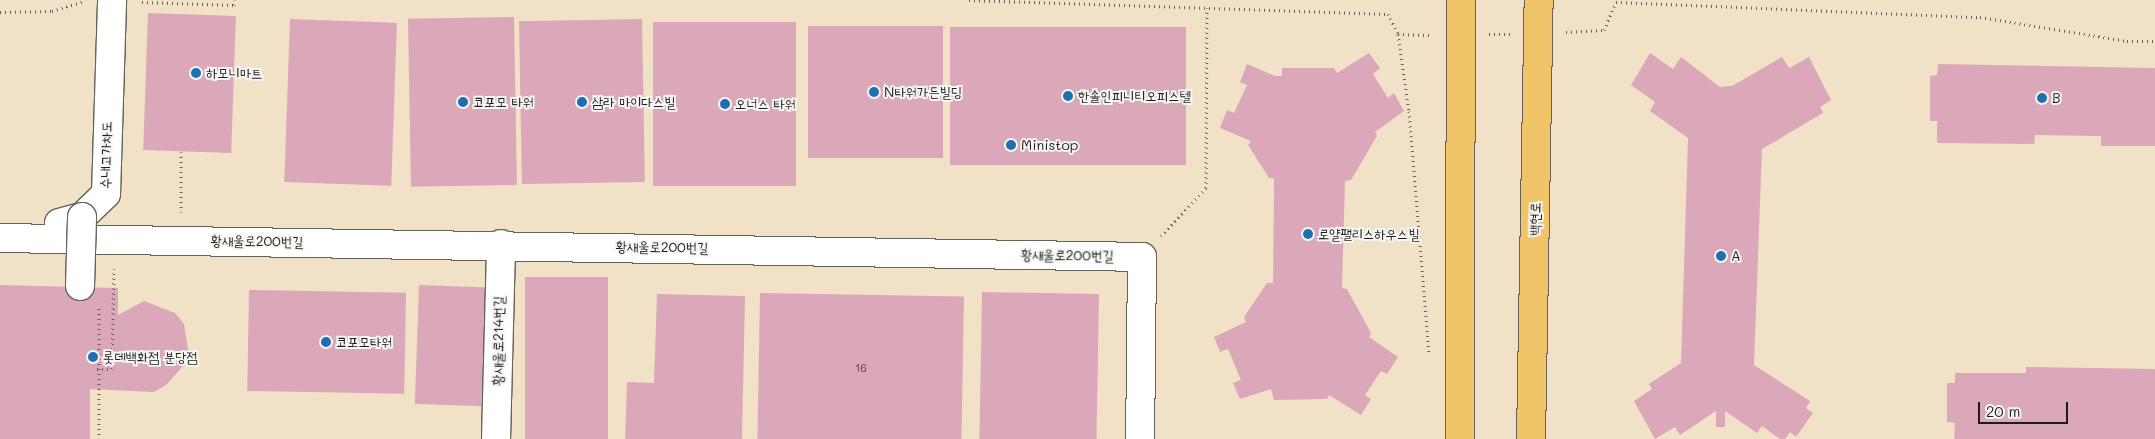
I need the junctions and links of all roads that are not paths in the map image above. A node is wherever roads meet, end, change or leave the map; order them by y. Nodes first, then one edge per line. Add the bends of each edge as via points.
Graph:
1 (112, 0) edge
2 (1461, 0) edge
3 (1539, 0) edge
4 (82, 217) junction
5 (0, 223) edge
6 (0, 238) edge
7 (500, 244) junction
8 (90, 291) road end
9 (496, 439) edge
10 (1140, 439) edge
11 (1460, 439) edge
12 (1531, 439) edge

1 - 4 street, 수내고가차도 via 106,194
2 - 11 main road
3 - 12 main road, 백현로
4 - 5 street, 수내고가차도 via 60,223
4 - 8 street, bridge
6 - 7 street, 황새울로200번길
7 - 9 street, 황새울로214번길
7 - 10 street, 황새울로200번길 via 1142,257

